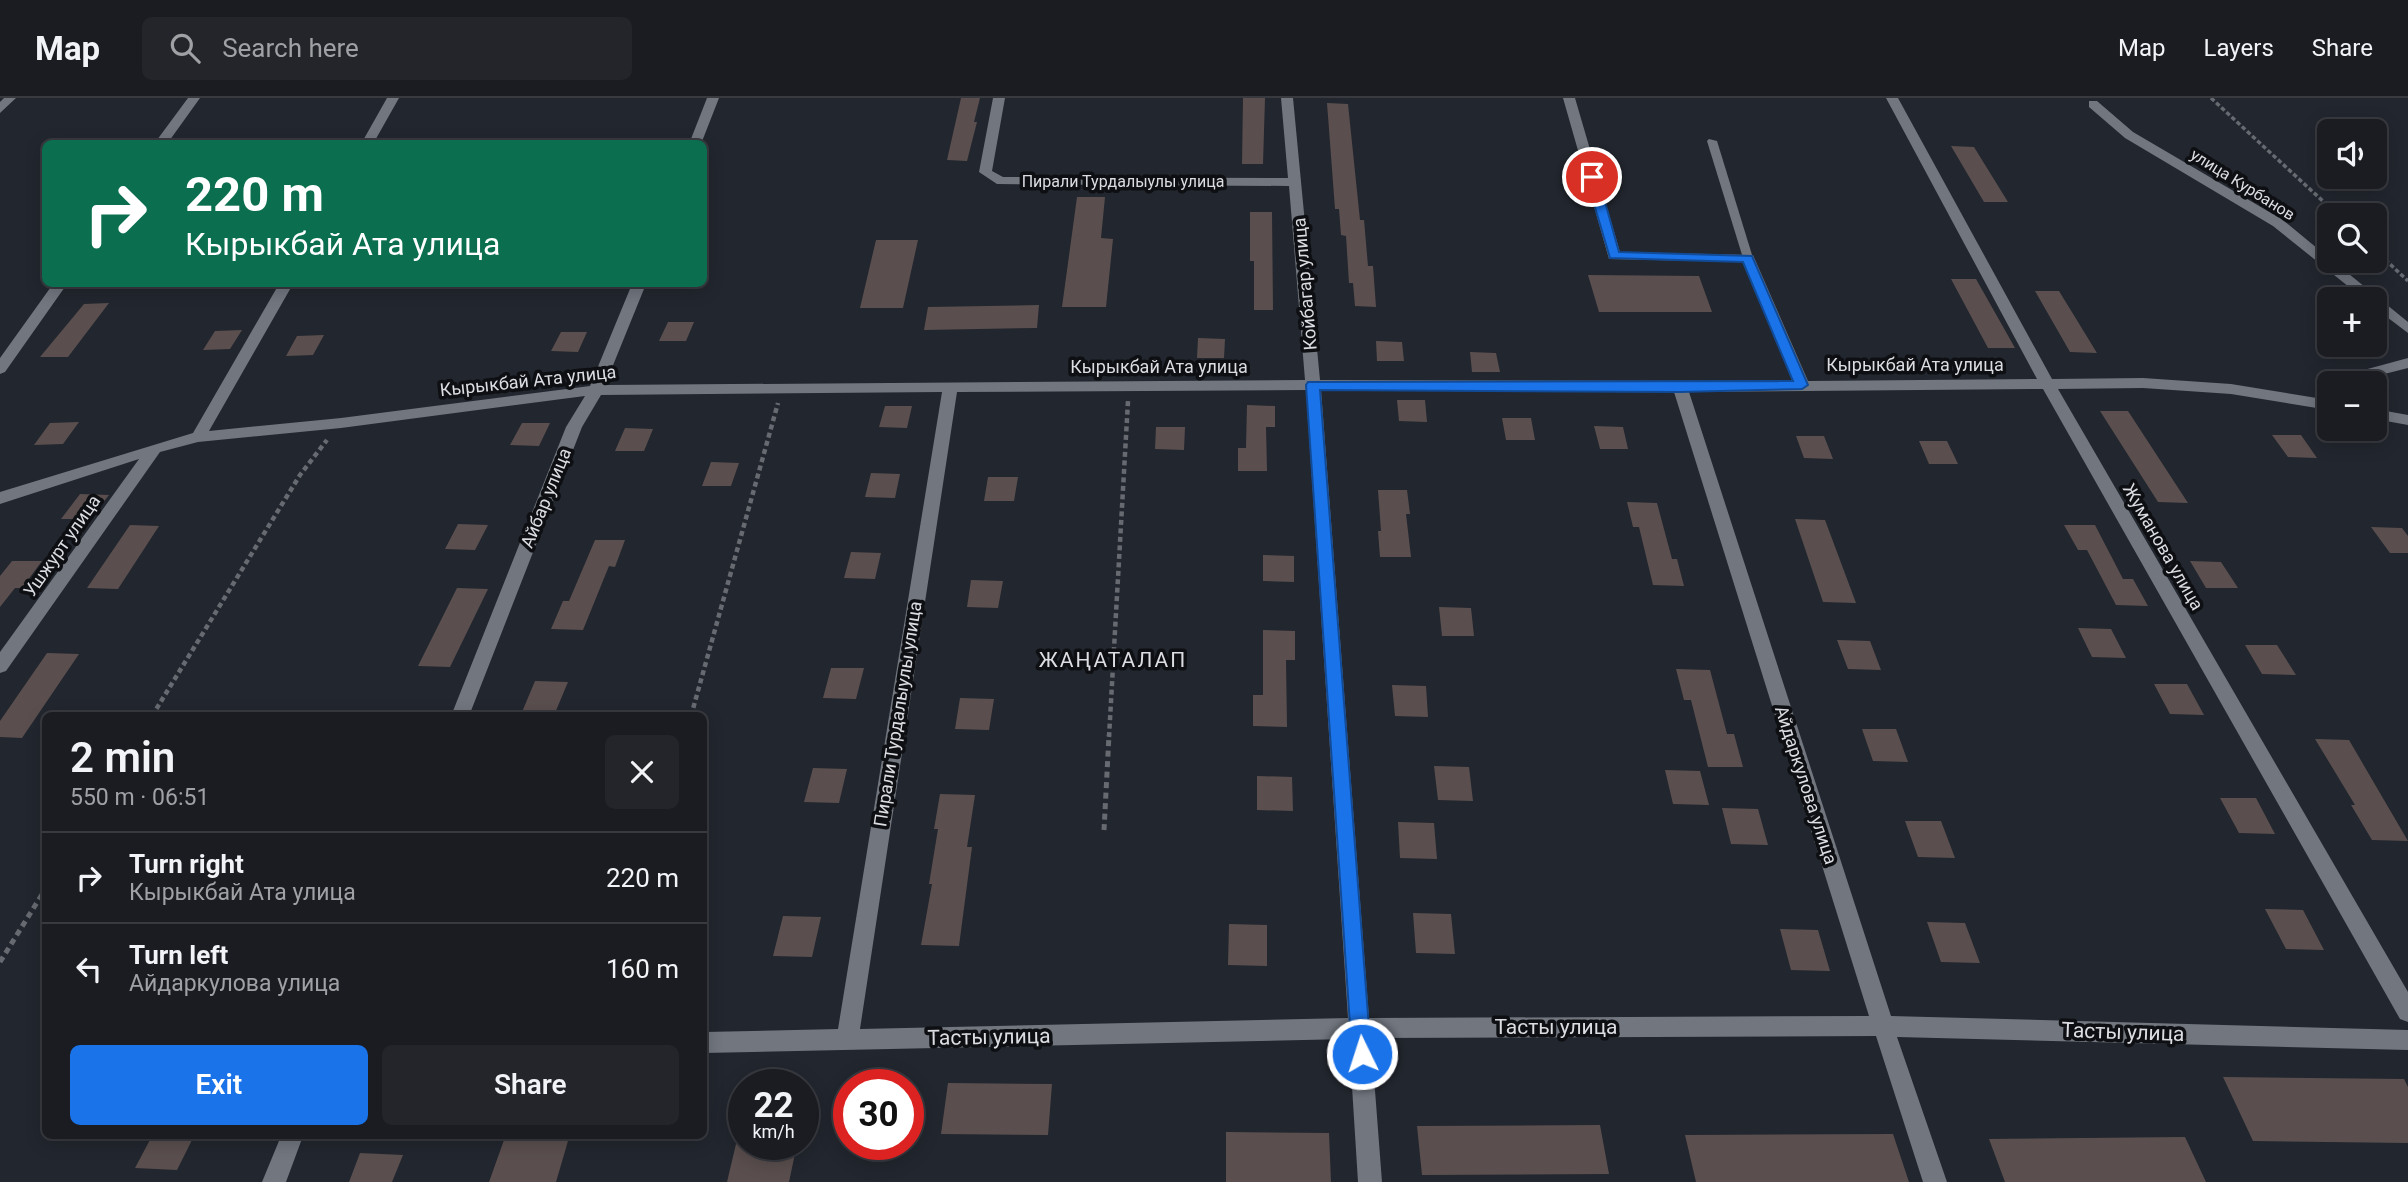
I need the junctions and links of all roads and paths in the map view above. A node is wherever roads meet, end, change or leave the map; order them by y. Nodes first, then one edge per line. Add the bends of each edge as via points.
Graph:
1 (10, 98) edge
2 (194, 98) edge
3 (393, 98) edge
4 (713, 98) edge
5 (999, 98) edge
6 (1287, 98) edge
7 (1569, 98) edge
8 (1892, 98) edge
9 (2211, 98) edge
10 (2092, 104) dead end
11 (0, 109) edge
12 (163, 140) edge
13 (369, 140) edge
14 (697, 140) edge
15 (1712, 141) dead end
16 (1296, 182) junction
17 (2325, 203) edge
18 (1748, 258) junction
19 (2387, 261) edge
20 (2408, 281) edge
21 (59, 287) edge
22 (284, 287) edge
23 (638, 287) edge
24 (2357, 287) edge
25 (2387, 312) edge
26 (2408, 329) edge
27 (2408, 363) edge
28 (0, 369) edge
29 (2379, 371) edge
30 (2047, 383) junction
31 (1313, 385) junction
32 (1802, 385) junction
33 (1128, 386) junction
34 (950, 387) junction
35 (1680, 387) junction
36 (782, 388) junction
37 (2317, 389) edge
38 (596, 390) junction
39 (2293, 397) junction
40 (2317, 402) edge
41 (2387, 417) edge
42 (2405, 422) edge
43 (341, 423) junction
44 (198, 437) junction
45 (155, 448) junction
46 (0, 498) edge
47 (0, 666) edge
48 (154, 712) edge
49 (462, 712) edge
50 (692, 712) edge
51 (1104, 830) dead end
52 (42, 894) edge
53 (0, 962) edge
54 (2408, 1012) edge
55 (1882, 1026) junction
56 (1360, 1028) junction
57 (2408, 1040) edge
58 (847, 1041) junction
59 (707, 1043) edge
60 (291, 1139) edge
61 (274, 1182) edge
62 (1370, 1182) edge
63 (1935, 1182) edge

1 - 11 street
2 - 12 street
3 - 13 street
4 - 14 street
5 - 16 street, Пирали Турдалыулы улица via 985,172 1001,181
6 - 16 street, Койбагар улица
7 - 18 street via 1614,256
8 - 30 street, Жуманова улица
9 - 17 path
10 - 24 street, улица Курбанов via 2129,135 2278,223
15 - 18 lane
16 - 31 street, Койбагар улица
18 - 32 street
19 - 20 path
21 - 28 street
22 - 44 street
23 - 38 street, Айбар улица
25 - 26 street, улица Курбанов
27 - 29 street
30 - 32 street, Кырыкбай Ата улица
30 - 39 street, Кырыкбай Ата улица via 2143,383
30 - 54 street, Жуманова улица
31 - 33 street, Кырыкбай Ата улица
31 - 35 street, Кырыкбай Ата улица
31 - 56 street, Койбагар улица
32 - 35 street, Кырыкбай Ата улица
33 - 34 street, Кырыкбай Ата улица
33 - 51 path
34 - 36 street, Кырыкбай Ата улица
34 - 58 street, Пирали Турдалыулы улица
35 - 55 street, Айдаркулова улица
36 - 38 street, Кырыкбай Ата улица
36 - 50 path
37 - 39 street
38 - 43 street, Кырыкбай Ата улица
38 - 49 street, Айбар улица via 574,427
39 - 40 street, Кырыкбай Ата улица
41 - 42 street
43 - 44 street, Кырыкбай Ата улица
43 - 48 path via 300,475
44 - 45 street, Кырыкбай Ата улица
45 - 46 street, Кырыкбай Ата улица
45 - 47 street, Ушжурт улица
52 - 53 path
55 - 56 street, Тасты улица
55 - 57 street, Тасты улица
55 - 63 street, Айдаркулова улица
56 - 58 street, Тасты улица
56 - 62 street, Койбагар улица
58 - 59 street, Тасты улица
60 - 61 street

